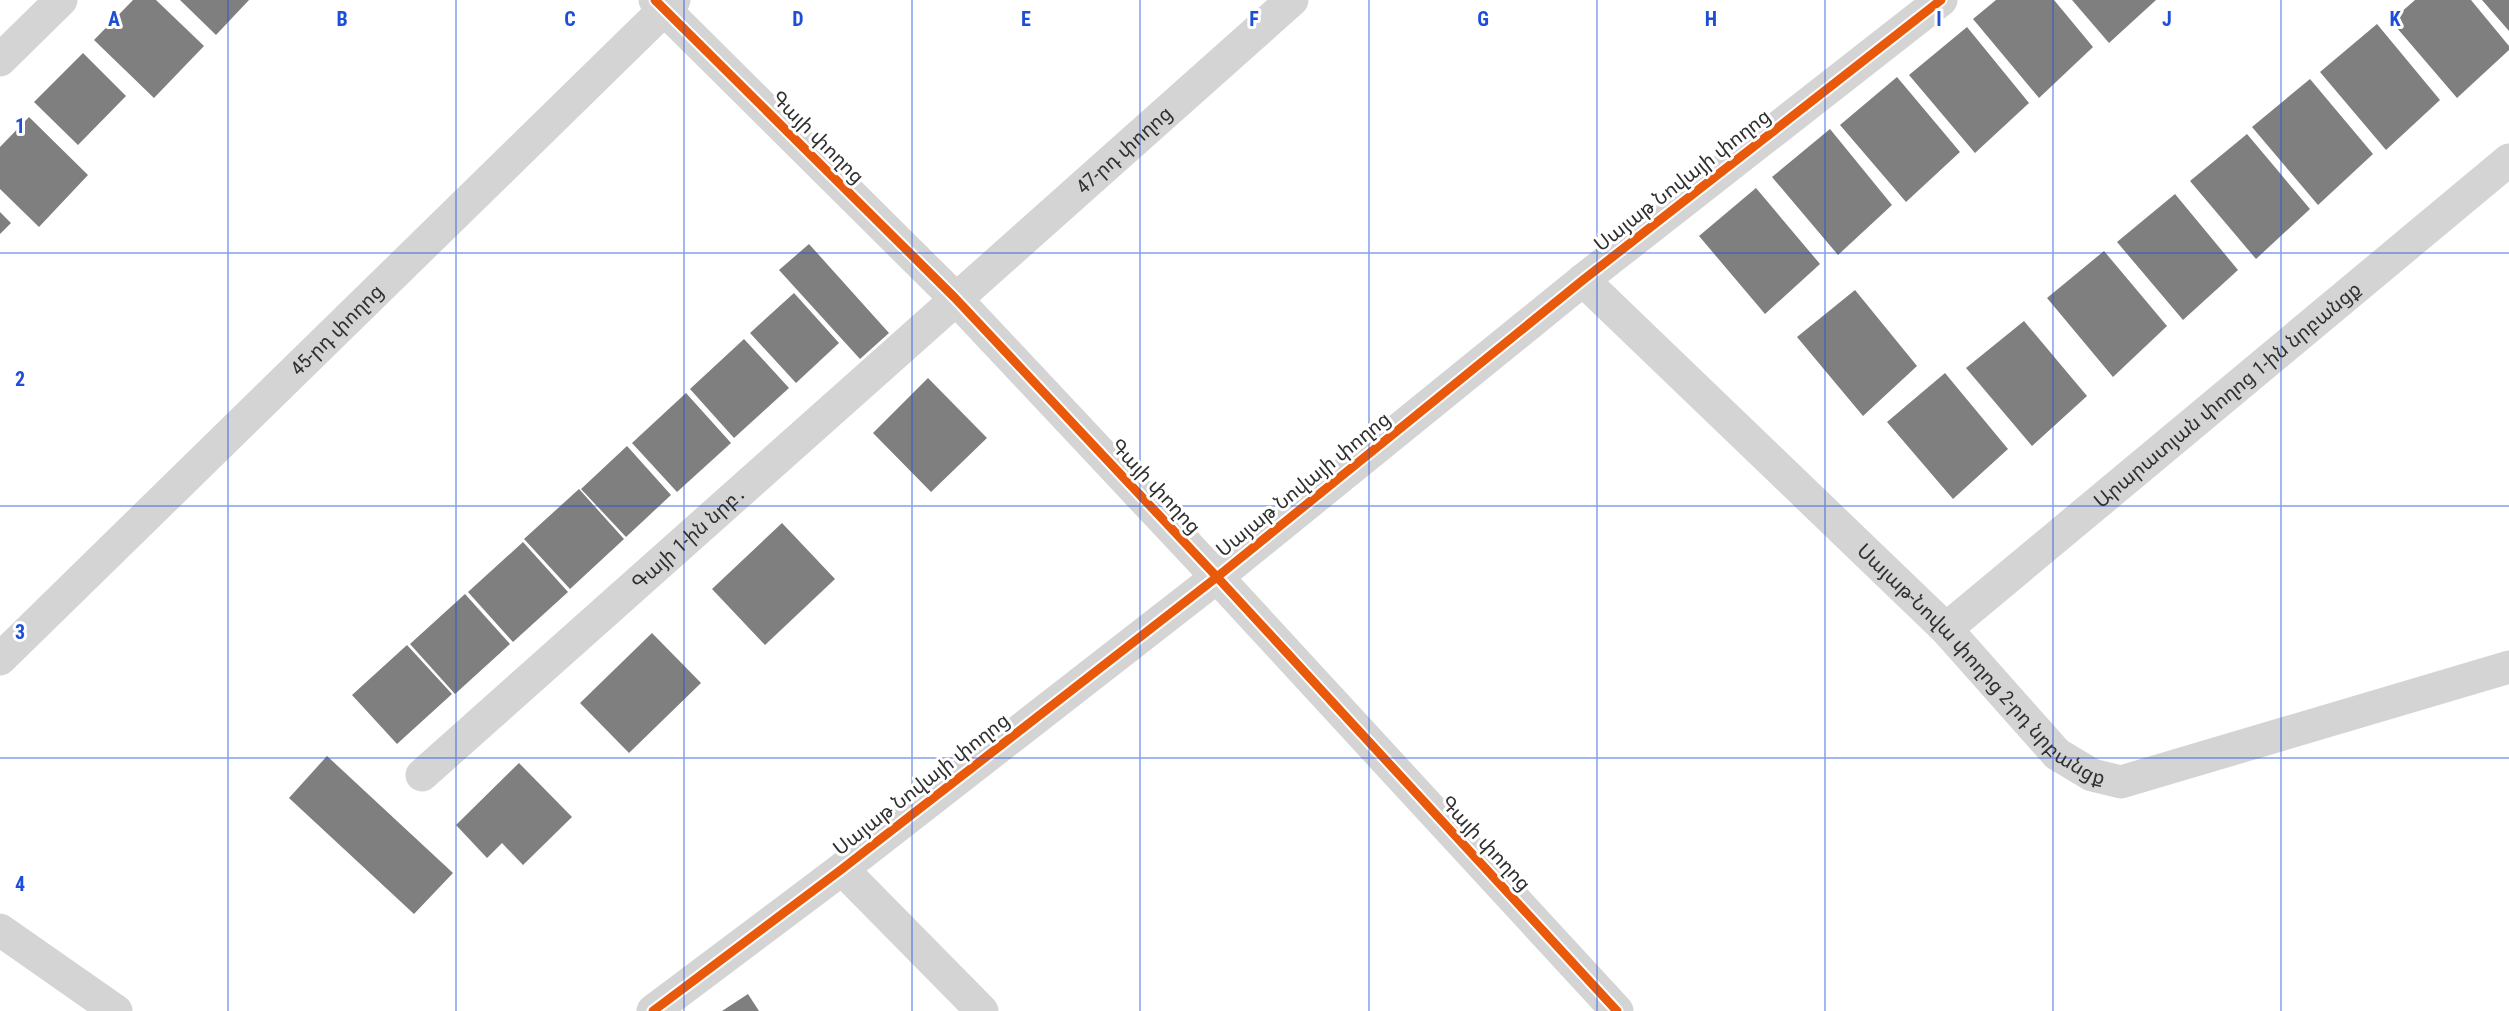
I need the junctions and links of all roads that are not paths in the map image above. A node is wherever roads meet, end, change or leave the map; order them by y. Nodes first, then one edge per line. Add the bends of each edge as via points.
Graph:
1 (61, 0) edge
2 (1292, 0) edge
3 (1941, 0) edge
4 (664, 3) edge
5 (0, 60) edge
6 (2509, 160) edge
7 (1583, 280) junction
8 (955, 298) junction
9 (1216, 577) junction
10 (1946, 629) junction
11 (0, 659) edge
12 (2509, 667) edge
13 (422, 775) dead end
14 (842, 869) junction
15 (0, 930) edge
16 (116, 1011) edge
17 (653, 1011) edge
18 (982, 1011) edge
19 (1617, 1011) edge

1 - 5 street
2 - 8 street, 47-րդ փողոց
3 - 7 street, Սայաթ Նովայի փողոց
4 - 8 street, Գայի փողոց
4 - 11 street, 45-րդ փողոց
6 - 10 street, Արարատյան փողոց 1-ին նրբանցք
7 - 9 street, Սայաթ Նովայի փողոց
7 - 10 street, Սայաթ-Նովա փողոց 2-րդ նրբանցք
8 - 9 street, Գայի փողոց
8 - 13 street, Գայի 1-ին նրբ․
9 - 14 street, Սայաթ Նովայի փողոց
9 - 19 street, Գայի փողոց
10 - 12 street, Սայաթ-Նովա փողոց 2-րդ նրբանցք via 2057,754 2092,775 2121,782
14 - 17 street, Սայաթ Նովայի փողոց
14 - 18 street
15 - 16 street

